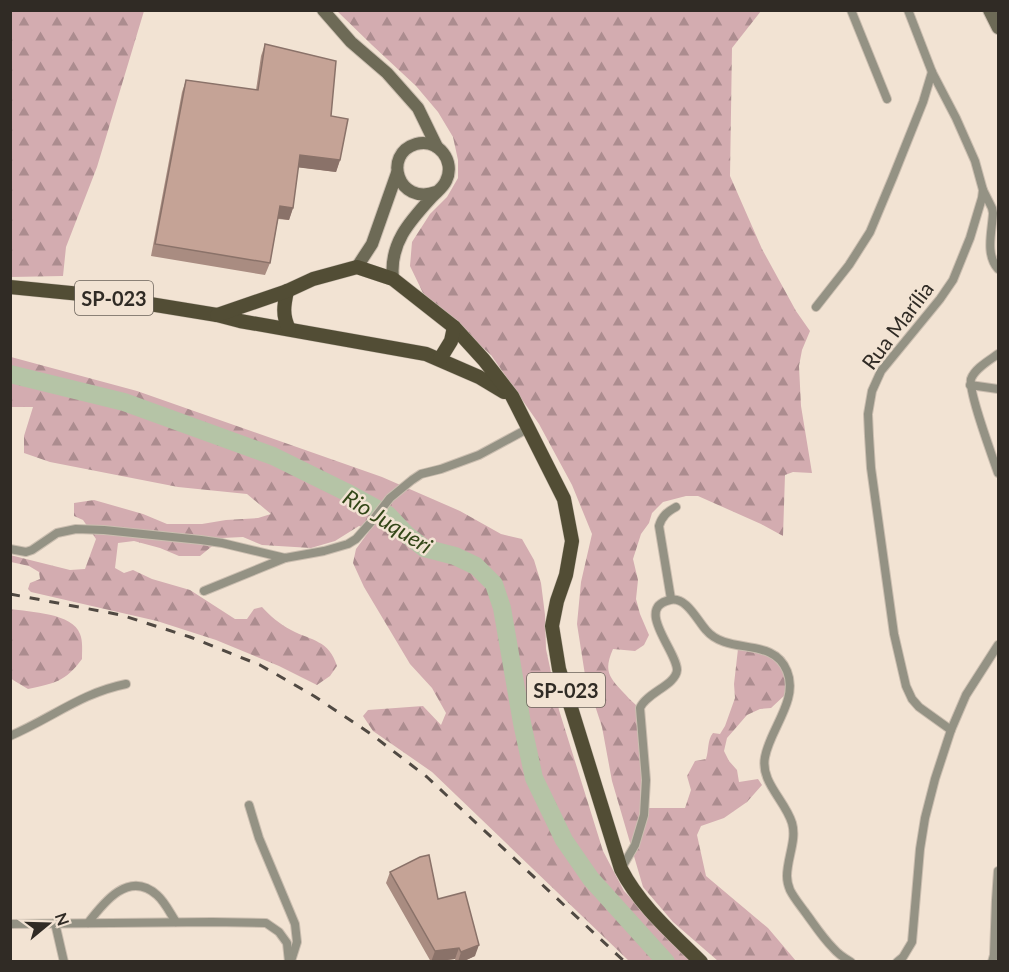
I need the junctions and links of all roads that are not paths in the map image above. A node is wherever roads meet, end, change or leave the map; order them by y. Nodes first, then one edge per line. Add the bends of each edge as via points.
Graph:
1 (323, 10) edge
2 (851, 10) edge
3 (908, 10) edge
4 (988, 10) edge
5 (999, 28) edge
6 (932, 72) junction
7 (886, 99) dead end
8 (437, 147) junction
9 (397, 173) junction
10 (983, 190) junction
11 (436, 192) junction
12 (357, 267) junction
13 (999, 269) edge
14 (393, 279) junction
15 (10, 287) edge
16 (287, 291) junction
17 (816, 307) dead end
18 (217, 315) junction
19 (454, 327) junction
20 (289, 329) junction
21 (999, 354) edge
22 (440, 359) junction
23 (970, 385) junction
24 (999, 389) edge
25 (512, 396) junction
26 (529, 428) junction
27 (999, 473) edge
28 (676, 507) dead end
29 (10, 549) edge
30 (285, 558) junction
31 (204, 591) dead end
32 (671, 599) junction
33 (999, 645) edge
34 (126, 684) dead end
35 (951, 730) junction
36 (10, 736) edge
37 (249, 805) dead end
38 (621, 869) junction
39 (999, 871) edge
40 (176, 922) junction
41 (55, 923) junction
42 (88, 923) junction
43 (10, 924) edge
44 (64, 962) edge
45 (290, 962) edge
46 (701, 962) edge
47 (851, 962) edge
48 (897, 962) edge
49 (992, 962) edge

1 - 8 main road via 418,108
2 - 7 street
3 - 6 street
4 - 5 main road
6 - 10 street via 975,161
6 - 17 street via 870,232
8 - 9 main road via 420,143 405,150
8 - 11 main road via 444,153 450,170 443,187
9 - 11 main road via 411,193
9 - 12 main road via 372,244
10 - 13 street via 992,208 990,250
10 - 35 street, Rua Marília via 953,280 881,371 868,414 871,468 894,634 906,686 919,707
11 - 14 main road via 400,238 393,260
12 - 14 main road, SP-023
12 - 16 main road, SP-023
14 - 19 main road, SP-023
15 - 18 main road, SP-023 via 101,296
16 - 18 main road, SP-023
16 - 20 main road via 284,313
18 - 20 main road, SP-023
19 - 22 main road
19 - 25 main road, SP-023
20 - 22 main road, SP-023
21 - 23 street via 979,368
22 - 25 main road, SP-023
23 - 24 street
23 - 27 street
25 - 26 main road, SP-023
26 - 30 street via 479,455 421,474 390,498 348,544
26 - 38 main road, SP-023 via 564,499 572,541 552,626 555,648
28 - 32 street via 668,511 659,526
29 - 30 street via 26,552 50,537 76,529 222,543
30 - 31 street
32 - 38 street via 658,607 655,619 677,670 640,708 646,780 644,815 635,845
32 - 47 street via 685,604 715,639 774,654 784,664 790,684 788,697 764,758 770,783 792,824 787,882 834,950
33 - 35 street via 966,695
34 - 36 street via 92,693
35 - 48 street via 925,818 912,942
37 - 45 street via 294,924 297,942
38 - 46 main road, SP-023 via 637,896
39 - 49 street
40 - 42 street
40 - 42 street via 157,895 132,886 110,897
40 - 45 street via 266,923 287,943
41 - 42 street
41 - 43 street
41 - 44 street

